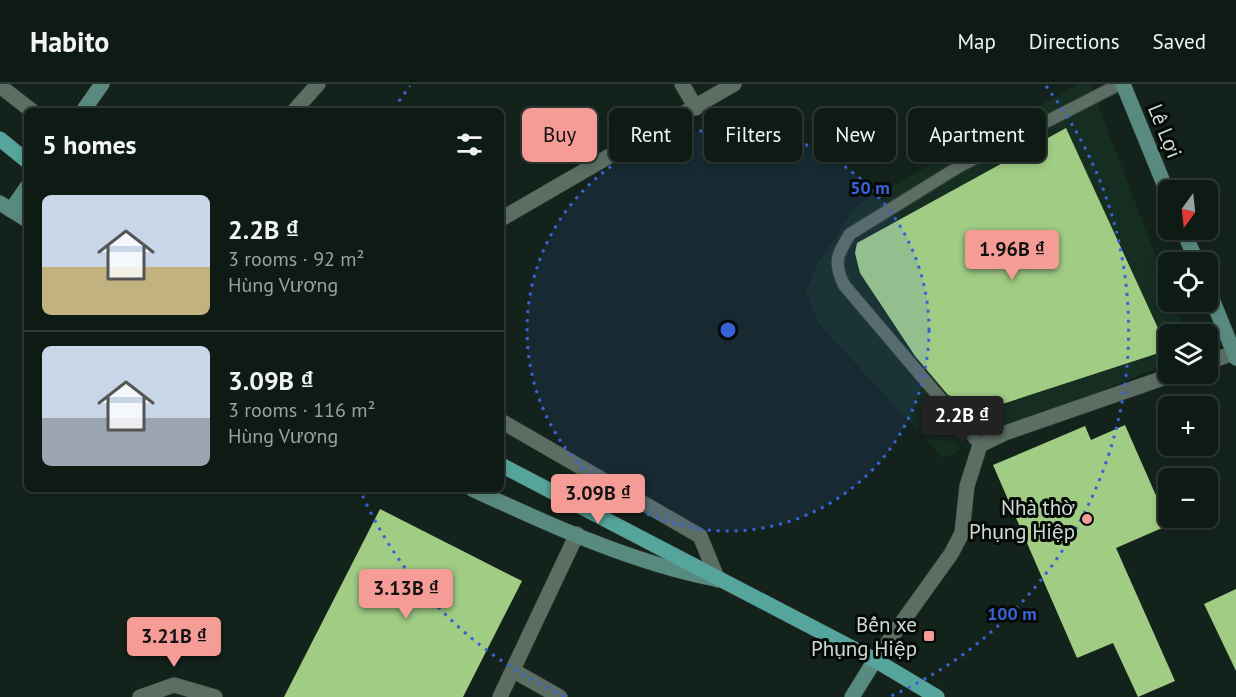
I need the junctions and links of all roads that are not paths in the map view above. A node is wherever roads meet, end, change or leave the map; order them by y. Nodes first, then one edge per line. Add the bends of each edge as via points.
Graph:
1 (102, 84) edge
2 (318, 84) edge
3 (682, 84) edge
4 (734, 84) edge
5 (1121, 84) edge
6 (0, 86) edge
7 (28, 108) edge
8 (85, 108) edge
9 (297, 108) edge
10 (696, 108) junction
11 (0, 139) edge
12 (24, 159) edge
13 (1162, 180) edge
14 (24, 190) edge
15 (6, 206) edge
16 (504, 217) edge
17 (24, 218) edge
18 (1217, 312) edge
19 (1235, 355) edge
20 (1218, 359) edge
21 (1158, 380) edge
22 (504, 423) edge
23 (980, 445) junction
24 (506, 468) edge
25 (479, 492) edge
26 (577, 534) junction
27 (718, 580) junction
28 (875, 660) junction
29 (514, 671) junction
30 (140, 697) edge
31 (215, 697) edge
32 (500, 697) edge
33 (560, 697) edge
34 (852, 697) edge
35 (937, 697) edge

1 - 8 street
2 - 9 street
3 - 10 street
4 - 10 street
5 - 13 street, Lê Lợi
5 - 23 lane via 960,166 850,234 839,252 836,269 844,285
6 - 7 street
10 - 16 street
11 - 12 main road
14 - 15 street
15 - 17 street
18 - 19 street
19 - 20 street
21 - 23 street
22 - 27 street via 700,536
23 - 28 street via 967,486 962,533
24 - 27 main road
25 - 26 street
26 - 27 street via 612,551 670,570
26 - 29 street
27 - 28 main road
28 - 34 street
28 - 35 main road
29 - 32 street
29 - 33 street
30 - 31 street via 174,685

